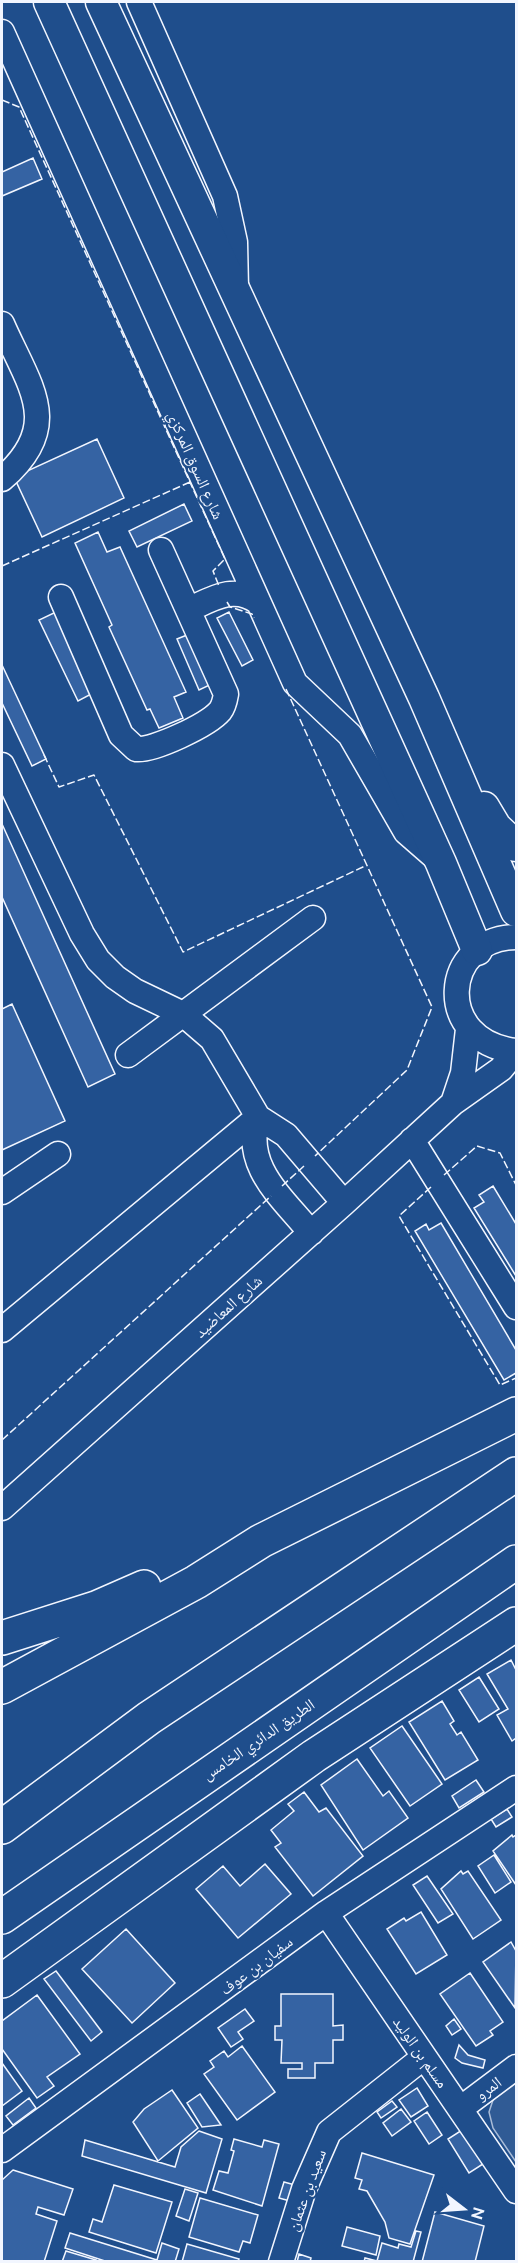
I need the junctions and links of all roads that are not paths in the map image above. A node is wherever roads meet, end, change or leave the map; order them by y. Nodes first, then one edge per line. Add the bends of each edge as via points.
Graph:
1 (49, 2) edge
2 (101, 2) edge
3 (139, 2) edge
4 (2, 36) edge
5 (236, 290) junction
6 (2, 324) edge
7 (2, 478) edge
8 (161, 550) dead end
9 (238, 559) junction
10 (224, 593) junction
11 (61, 597) dead end
12 (258, 602) junction
13 (188, 610) junction
14 (424, 698) junction
15 (2, 765) edge
16 (516, 846) edge
17 (441, 862) junction
18 (516, 911) edge
19 (312, 918) dead end
20 (516, 937) edge
21 (477, 950) junction
22 (183, 1014) junction
23 (468, 1029) junction
24 (516, 1051) edge
25 (128, 1055) dead end
26 (453, 1103) junction
27 (258, 1117) junction
28 (412, 1140) junction
29 (58, 1154) dead end
30 (2, 1192) edge
31 (344, 1203) junction
32 (311, 1233) junction
33 (516, 1307) edge
34 (2, 1330) edge
35 (516, 1414) edge
36 (516, 1474) edge
37 (2, 1508) edge
38 (246, 1549) junction
39 (516, 1562) edge
40 (516, 1624) edge
41 (2, 1638) edge
42 (2, 1687) edge
43 (516, 1788) edge
44 (2, 1827) edge
45 (326, 1913) junction
46 (2, 1917) edge
47 (2, 1981) edge
48 (424, 2057) junction
49 (516, 2067) edge
50 (460, 2109) junction
51 (2, 2150) edge
52 (516, 2191) edge
53 (281, 2262) edge

1 - 17 main road, شارع السوق المركزي
2 - 5 main road
3 - 5 street via 225,196 235,242
4 - 9 street, شارع السوق المركزي
5 - 14 main road
6 - 7 street via 36,398 38,421 33,443 21,462
8 - 13 street
9 - 10 street
9 - 12 street, شارع السوق المركزي
10 - 12 street via 242,593
10 - 13 street
11 - 13 street via 121,735 135,748 146,750 214,716 225,702 224,685
12 - 17 street, شارع السوق المركزي via 295,683 350,735 406,832
14 - 16 main road via 496,827
14 - 18 main road
15 - 22 street via 98,960 135,991
17 - 21 main road, شارع السوق المركزي
19 - 22 street
20 - 21 street via 501,938
21 - 23 street via 462,972 457,997
22 - 25 street
22 - 27 street via 212,1039
23 - 24 street via 490,1046
23 - 26 street, شارع المعاضيد via 463,1073
24 - 26 street, شارع المعاضيد via 501,1069
26 - 28 street, شارع المعاضيد
27 - 31 street via 286,1135
27 - 32 street via 253,1144 261,1170
27 - 34 street
28 - 31 street, شارع المعاضيد
28 - 33 street
29 - 30 street
31 - 32 street, شارع المعاضيد
32 - 37 street, شارع المعاضيد
35 - 38 highway
36 - 44 highway via 149,1718
38 - 41 highway via 208,1558 96,1608
38 - 42 highway via 196,1582
39 - 46 highway, الطريق الدائري الخامس
40 - 47 highway via 314,1756
43 - 45 street, سفيان بن عوف
45 - 48 street, مسلم بن الوليد
45 - 51 street, سفيان بن عوف
48 - 50 street, مسلم بن الوليد
48 - 53 street, سعيد بن عثمان via 329,2132 304,2189
49 - 50 street, المرو
50 - 52 street, مسلم بن الوليد

